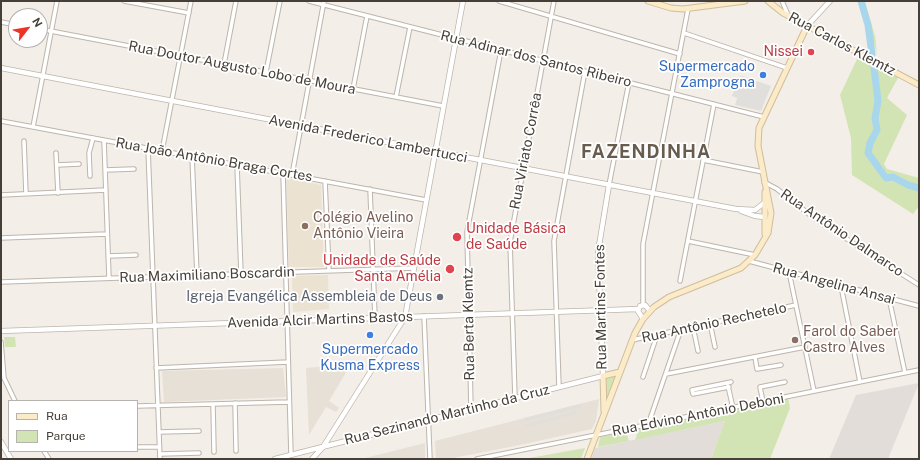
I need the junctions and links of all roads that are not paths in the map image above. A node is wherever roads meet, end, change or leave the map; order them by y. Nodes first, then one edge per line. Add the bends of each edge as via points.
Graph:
1 (57, 1) edge
2 (124, 1) edge
3 (191, 1) edge
4 (236, 1) edge
5 (280, 1) edge
6 (309, 1) edge
7 (463, 1) edge
8 (499, 1) edge
9 (554, 1) edge
10 (648, 1) edge
11 (702, 1) edge
12 (728, 1) edge
13 (745, 1) edge
14 (768, 1) edge
15 (782, 1) edge
16 (830, 1) edge
17 (655, 2) edge
18 (324, 3) edge
19 (734, 3) junction
20 (696, 8) junction
21 (688, 9) junction
22 (188, 13) junction
23 (367, 16) junction
24 (551, 16) junction
25 (789, 16) junction
26 (807, 26) junction
27 (410, 27) junction
28 (48, 30) edge
29 (51, 31) junction
30 (684, 33) junction
31 (456, 38) junction
32 (501, 50) junction
33 (680, 54) junction
34 (180, 56) junction
35 (543, 61) junction
36 (224, 64) junction
37 (1, 68) edge
38 (787, 68) junction
39 (585, 71) junction
40 (266, 72) junction
41 (42, 76) junction
42 (310, 81) junction
43 (628, 82) junction
44 (919, 85) edge
45 (353, 89) junction
46 (672, 94) junction
47 (396, 97) junction
48 (172, 101) junction
49 (714, 104) junction
50 (444, 106) junction
51 (764, 117) junction
52 (1, 121) edge
53 (301, 126) junction
54 (33, 127) junction
55 (93, 138) junction
56 (104, 140) junction
57 (24, 141) dead end
58 (148, 148) junction
59 (162, 151) junction
60 (435, 152) junction
61 (56, 153) dead end
62 (192, 156) junction
63 (480, 160) junction
64 (703, 160) junction
65 (79, 164) dead end
66 (237, 164) junction
67 (57, 165) junction
68 (134, 169) dead end
69 (523, 169) junction
70 (105, 170) junction
71 (763, 172) junction
72 (283, 173) junction
73 (292, 175) junction
74 (90, 176) dead end
75 (566, 177) junction
76 (325, 181) junction
77 (765, 184) junction
78 (609, 185) junction
79 (370, 189) junction
80 (106, 190) junction
81 (58, 192) junction
82 (26, 194) junction
83 (653, 194) junction
84 (1, 195) edge
85 (426, 200) junction
86 (695, 202) junction
87 (764, 204) junction
88 (770, 206) junction
89 (736, 209) junction
90 (765, 217) junction
91 (107, 234) junction
92 (1, 238) edge
93 (688, 242) junction
94 (762, 243) junction
95 (136, 255) dead end
96 (755, 255) junction
97 (108, 256) junction
98 (749, 262) junction
99 (414, 268) junction
100 (373, 269) junction
101 (329, 271) junction
102 (286, 272) junction
103 (789, 272) junction
104 (241, 274) junction
105 (197, 275) junction
106 (153, 277) junction
107 (109, 278) junction
108 (680, 281) dead end
109 (1, 282) edge
110 (919, 285) edge
111 (841, 286) junction
112 (889, 298) junction
113 (643, 305) junction
114 (796, 305) junction
115 (919, 305) edge
116 (638, 309) junction
117 (600, 311) junction
118 (650, 311) junction
119 (556, 312) junction
120 (512, 314) junction
121 (468, 315) junction
122 (424, 316) junction
123 (405, 317) junction
124 (375, 318) junction
125 (643, 319) junction
126 (287, 321) junction
127 (710, 323) junction
128 (155, 325) junction
129 (692, 327) junction
130 (681, 329) junction
131 (1, 330) edge
132 (657, 335) junction
133 (632, 340) junction
134 (1, 342) edge
135 (715, 347) dead end
136 (805, 347) junction
137 (698, 351) dead end
138 (755, 357) junction
139 (288, 362) junction
140 (781, 365) dead end
141 (156, 368) junction
142 (919, 370) edge
143 (620, 372) junction
144 (905, 373) junction
145 (666, 374) junction
146 (603, 376) junction
147 (643, 377) dead end
148 (785, 382) dead end
149 (860, 382) junction
150 (729, 384) junction
151 (558, 387) junction
152 (814, 391) junction
153 (515, 398) junction
154 (15, 400) edge
155 (289, 402) junction
156 (763, 402) junction
157 (235, 403) junction
158 (213, 404) junction
159 (138, 406) edge
160 (158, 406) junction
161 (733, 408) junction
162 (471, 410) junction
163 (604, 413) junction
164 (428, 420) junction
165 (648, 425) junction
166 (200, 431) dead end
167 (159, 432) junction
168 (596, 435) junction
169 (1, 442) edge
170 (138, 447) edge
171 (160, 447) junction
172 (323, 447) junction
173 (236, 451) dead end
174 (214, 452) dead end
175 (199, 453) dead end
176 (160, 454) junction
177 (291, 455) junction
178 (11, 459) edge
179 (160, 459) edge
180 (275, 459) edge
181 (312, 459) edge
182 (430, 459) edge
183 (477, 459) edge
184 (587, 459) edge

1 - 29 street
2 - 22 street
3 - 22 street
4 - 36 street
5 - 40 street
6 - 18 street, Rua Adinar dos Santos Ribeiro
7 - 31 street
8 - 24 street
9 - 24 street, Rua Viriato Corrêa
10 - 17 main road
11 - 20 main road
12 - 19 main road
13 - 19 main road
14 - 25 main road, Rua Carlos Klemtz
15 - 25 street
16 - 26 street
17 - 21 main road via 671,8
18 - 23 street, Rua Adinar dos Santos Ribeiro
18 - 42 street
19 - 20 main road
20 - 21 main road
21 - 30 street
22 - 34 street
23 - 27 street, Rua Adinar dos Santos Ribeiro
23 - 45 street
24 - 33 street
24 - 35 street, Rua Viriato Corrêa
25 - 26 main road, Rua Carlos Klemtz
26 - 38 main road
26 - 44 main road, Rua Carlos Klemtz
27 - 31 street, Rua Adinar dos Santos Ribeiro
27 - 47 street
28 - 29 street, Rua Doutor Augusto Lobo de Moura
29 - 34 street, Rua Doutor Augusto Lobo de Moura
29 - 41 street
30 - 33 street
30 - 38 street
31 - 32 street, Rua Adinar dos Santos Ribeiro
31 - 50 street
32 - 35 street, Rua Adinar dos Santos Ribeiro
32 - 63 street, Rua Berta Klemtz
33 - 46 street
34 - 36 street, Rua Doutor Augusto Lobo de Moura
34 - 48 street
35 - 39 street, Rua Adinar dos Santos Ribeiro
35 - 69 street, Rua Viriato Corrêa
36 - 40 street, Rua Doutor Augusto Lobo de Moura
37 - 41 street, Avenida Frederico Lambertucci
38 - 51 main road
39 - 43 street, Rua Adinar dos Santos Ribeiro
39 - 75 street
40 - 42 street, Rua Doutor Augusto Lobo de Moura
41 - 48 street, Avenida Frederico Lambertucci
41 - 54 street
42 - 45 street, Rua Doutor Augusto Lobo de Moura
42 - 53 street
43 - 46 street, Rua Adinar dos Santos Ribeiro
43 - 78 street, Rua Martins Fontes
45 - 47 street, Rua Doutor Augusto Lobo de Moura
46 - 49 street, Rua Adinar dos Santos Ribeiro
46 - 83 street
47 - 50 street, Rua Doutor Augusto Lobo de Moura
48 - 53 street, Avenida Frederico Lambertucci
48 - 59 street
49 - 51 street, Rua Adinar dos Santos Ribeiro
49 - 64 street
50 - 60 street
51 - 71 main road via 758,140
52 - 54 street, Rua João Antônio Braga Cortes
53 - 60 street, Avenida Frederico Lambertucci
53 - 73 street
54 - 55 street, Rua João Antônio Braga Cortes
55 - 56 street, Rua João Antônio Braga Cortes
55 - 74 street
56 - 58 street, Rua João Antônio Braga Cortes
56 - 70 street
57 - 82 street
58 - 59 street, Rua João Antônio Braga Cortes
58 - 106 street
59 - 62 street, Rua João Antônio Braga Cortes
60 - 63 street, Avenida Frederico Lambertucci
60 - 85 street
61 - 67 street
62 - 66 street, Rua João Antônio Braga Cortes
62 - 105 street
63 - 69 street, Avenida Frederico Lambertucci
63 - 121 street, Rua Berta Klemtz via 466,232
64 - 71 street
64 - 86 street
65 - 67 street
66 - 72 street, Rua João Antônio Braga Cortes
66 - 104 street
67 - 81 street
68 - 70 street
69 - 75 street, Avenida Frederico Lambertucci
69 - 120 street, Rua Viriato Corrêa via 510,242
70 - 80 street
71 - 77 main road
72 - 73 street, Rua João Antônio Braga Cortes
72 - 102 street
73 - 76 street, Rua João Antônio Braga Cortes
75 - 78 street, Avenida Frederico Lambertucci
75 - 119 street via 554,243
76 - 79 street, Rua João Antônio Braga Cortes
76 - 101 street
77 - 87 main road
77 - 88 main road
77 - 110 street, Rua Antônio Dalmarco via 777,189 814,218
78 - 83 street, Avenida Frederico Lambertucci
78 - 117 street, Rua Martins Fontes via 598,252
79 - 85 street, Rua João Antônio Braga Cortes
79 - 100 street
80 - 81 street
80 - 91 street
81 - 82 street
82 - 84 street
83 - 86 street, Avenida Frederico Lambertucci
83 - 113 street via 643,247
85 - 99 street
86 - 89 street, Avenida Frederico Lambertucci
86 - 93 street
87 - 89 street, Avenida Frederico Lambertucci via 755,210
87 - 90 main road
88 - 90 main road
88 - 94 main road via 770,223
89 - 90 street, Avenida Frederico Lambertucci
90 - 94 main road via 766,229
91 - 92 street
91 - 97 street
93 - 96 street
93 - 108 street
94 - 96 main road
95 - 97 street
96 - 98 main road
97 - 107 street
98 - 103 street, Rua Angelina Ansai
98 - 118 main road via 731,274 674,294
99 - 100 street, Rua Maximiliano Boscardin
99 - 123 street
100 - 101 street, Rua Maximiliano Boscardin
100 - 124 street
101 - 102 street, Rua Maximiliano Boscardin
102 - 104 street, Rua Maximiliano Boscardin
102 - 126 street
103 - 111 street, Rua Angelina Ansai
103 - 114 street
104 - 105 street, Rua Maximiliano Boscardin
105 - 106 street, Rua Maximiliano Boscardin
106 - 107 street, Rua Maximiliano Boscardin
106 - 128 street
107 - 109 street, Rua Maximiliano Boscardin
111 - 112 street, Rua Angelina Ansai
111 - 149 street
112 - 115 street, Rua Angelina Ansai
112 - 144 street
113 - 116 street
113 - 118 street
114 - 127 street, Rua Antônio Rechetelo
114 - 136 street
116 - 117 street, Avenida Alcir Martins Bastos
116 - 125 street
117 - 119 street, Avenida Alcir Martins Bastos
117 - 146 street, Rua Martins Fontes
118 - 125 main road
119 - 120 street, Avenida Alcir Martins Bastos
119 - 151 street
120 - 121 street, Avenida Alcir Martins Bastos
120 - 153 street, Rua Viriato Corrêa
121 - 122 street, Avenida Alcir Martins Bastos
121 - 162 street, Rua Berta Klemtz
122 - 123 street, Avenida Alcir Martins Bastos
122 - 164 street
123 - 124 street, Avenida Alcir Martins Bastos
123 - 172 street
124 - 126 street, Avenida Alcir Martins Bastos
125 - 133 main road
126 - 128 street, Avenida Alcir Martins Bastos
126 - 139 street
127 - 129 street, Rua Antônio Rechetelo
127 - 135 street
128 - 131 street, Avenida Alcir Martins Bastos
128 - 141 street
129 - 130 street, Rua Antônio Rechetelo
129 - 137 street
130 - 132 street, Rua Antônio Rechetelo
130 - 145 street
132 - 133 street, Rua Antônio Rechetelo
132 - 147 street
133 - 143 main road
134 - 154 street via 4,378
136 - 138 street
136 - 152 street
138 - 140 street via 757,369
138 - 145 street
139 - 141 street
139 - 155 street
141 - 160 street
142 - 144 street, Rua Edvino Antônio Deboni
143 - 146 main road, Rua Sezinando Martinho da Cruz
143 - 163 main road
144 - 149 street, Rua Edvino Antônio Deboni
145 - 165 street
146 - 151 street, Rua Sezinando Martinho da Cruz
146 - 163 main road, Rua Martins Fontes
148 - 156 street via 760,387
149 - 152 street, Rua Edvino Antônio Deboni
150 - 150 street via 692,390 693,394
150 - 161 street
151 - 153 street, Rua Sezinando Martinho da Cruz
152 - 156 street, Rua Edvino Antônio Deboni
153 - 162 street, Rua Sezinando Martinho da Cruz
155 - 157 street
155 - 177 street
156 - 161 street, Rua Edvino Antônio Deboni
157 - 158 street
157 - 173 street
158 - 160 street
158 - 174 street
159 - 160 street
160 - 167 street
161 - 165 street, Rua Edvino Antônio Deboni
162 - 164 street, Rua Sezinando Martinho da Cruz
163 - 168 main road
164 - 172 street, Rua Sezinando Martinho da Cruz
164 - 182 street
165 - 168 street, Rua Edvino Antônio Deboni
166 - 167 street
167 - 171 street
168 - 183 street, Rua Edvino Antônio Deboni
168 - 184 main road
169 - 178 street
170 - 171 street
171 - 176 street
172 - 177 street, Rua Sezinando Martinho da Cruz
172 - 181 street
175 - 176 street
176 - 179 street
177 - 180 street, Rua Sezinando Martinho da Cruz

